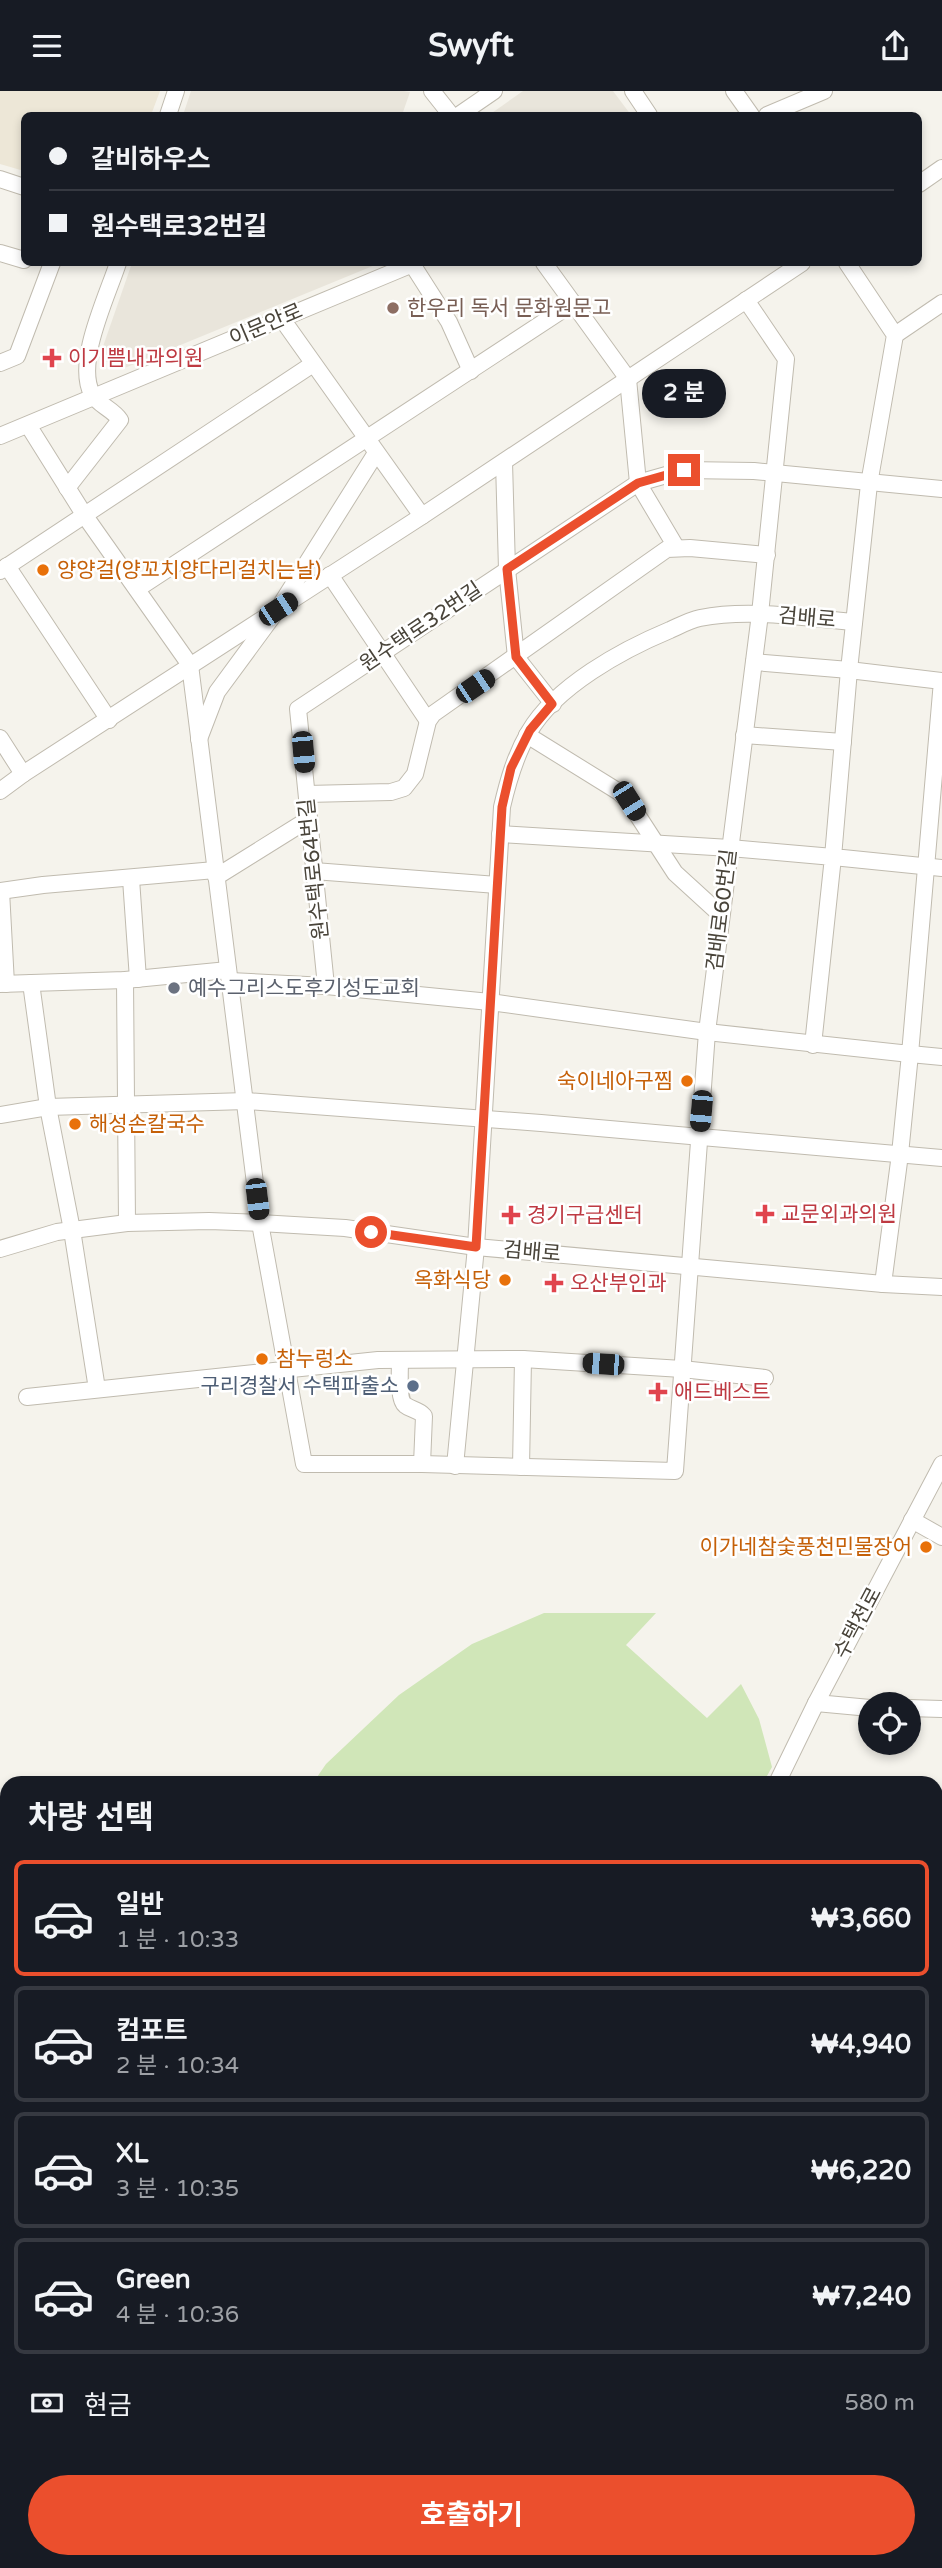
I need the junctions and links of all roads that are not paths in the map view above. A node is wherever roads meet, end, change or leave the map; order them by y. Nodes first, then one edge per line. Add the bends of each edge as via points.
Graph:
1 (176, 91) edge
2 (432, 91) edge
3 (494, 91) edge
4 (634, 91) edge
5 (734, 91) edge
6 (824, 91) edge
7 (169, 112) edge
8 (449, 112) edge
9 (463, 112) edge
10 (647, 112) edge
11 (749, 112) edge
12 (774, 112) edge
13 (942, 168) edge
14 (0, 179) edge
15 (922, 182) edge
16 (21, 186) edge
17 (0, 253) edge
18 (21, 259) edge
19 (51, 266) edge
20 (117, 266) edge
21 (406, 266) edge
22 (415, 266) edge
23 (546, 266) edge
24 (797, 266) edge
25 (849, 266) edge
26 (746, 300) junction
27 (573, 303) junction
28 (939, 311) edge
29 (282, 319) junction
30 (894, 335) junction
31 (0, 363) edge
32 (313, 363) junction
33 (471, 371) junction
34 (628, 379) junction
35 (94, 397) junction
36 (28, 425) junction
37 (0, 436) edge
38 (371, 447) junction
39 (504, 462) junction
40 (776, 473) junction
41 (638, 483) junction
42 (869, 484) junction
43 (68, 488) junction
44 (942, 489) edge
45 (85, 516) junction
46 (422, 516) junction
47 (676, 547) junction
48 (767, 555) junction
49 (4, 568) edge
50 (507, 569) junction
51 (330, 575) junction
52 (137, 589) junction
53 (278, 609) junction
54 (760, 614) junction
55 (855, 622) junction
56 (381, 653) junction
57 (516, 657) junction
58 (754, 662) junction
59 (190, 665) junction
60 (849, 670) junction
61 (942, 680) edge
62 (552, 704) junction
63 (299, 709) joint
64 (109, 720) junction
65 (428, 721) junction
66 (527, 735) junction
67 (744, 735) junction
68 (0, 738) edge
69 (198, 741) junction
70 (843, 742) junction
71 (23, 774) junction
72 (0, 791) edge
73 (307, 794) junction
74 (309, 819) junction
75 (500, 834) junction
76 (655, 843) junction
77 (730, 848) junction
78 (833, 857) junction
79 (934, 867) edge
80 (314, 871) junction
81 (216, 874) junction
82 (131, 879) junction
83 (497, 885) junction
84 (1, 891) edge
85 (721, 915) junction
86 (229, 976) junction
87 (132, 980) junction
88 (31, 983) junction
89 (3, 984) edge
90 (326, 986) junction
91 (490, 1002) junction
92 (707, 1032) junction
93 (813, 1045) junction
94 (910, 1054) junction
95 (942, 1057) edge
96 (246, 1101) junction
97 (126, 1104) junction
98 (48, 1107) junction
99 (0, 1115) edge
100 (483, 1119) junction
101 (699, 1137) junction
102 (900, 1154) junction
103 (942, 1158) edge
104 (127, 1223) junction
105 (260, 1223) junction
106 (72, 1230) junction
107 (476, 1247) junction
108 (0, 1249) edge
109 (688, 1266) junction
110 (883, 1285) junction
111 (942, 1287) edge
112 (466, 1359) junction
113 (523, 1359) junction
114 (400, 1360) junction
115 (287, 1368) junction
116 (682, 1369) junction
117 (765, 1378) dead end
118 (97, 1389) junction
119 (27, 1397) dead end
120 (422, 1464) junction
121 (942, 1464) edge
122 (456, 1466) junction
123 (521, 1467) junction
124 (912, 1520) junction
125 (942, 1537) edge
126 (816, 1703) junction
127 (858, 1707) edge
128 (921, 1708) edge
129 (942, 1709) edge
130 (780, 1776) edge

1 - 7 street
2 - 8 street
3 - 9 street
4 - 10 street
5 - 11 street
6 - 12 street
13 - 15 street
14 - 16 street
17 - 18 street
19 - 31 street via 16,356
20 - 35 street via 87,355 85,377
21 - 29 street, 이문안로
22 - 33 street via 449,322
23 - 27 street
24 - 26 street
25 - 30 street
26 - 34 street
26 - 40 street, 검배로60번길 via 786,359
27 - 33 street
27 - 34 street
28 - 30 street
29 - 32 street
29 - 35 street, 이문안로
30 - 42 street
32 - 38 street
32 - 45 street
33 - 38 street
34 - 39 street
34 - 41 street
35 - 36 street, 이문안로
35 - 43 street via 120,420
36 - 37 street, 이문안로
36 - 43 street
38 - 46 street
38 - 52 street
38 - 53 street
39 - 46 street
39 - 50 street
40 - 41 street, 원수택로32번길 via 684,470
40 - 42 street, 원수택로32번길
40 - 48 street, 검배로60번길
41 - 47 street
41 - 50 street, 원수택로32번길
42 - 44 street, 원수택로32번길
42 - 55 street
43 - 45 street
45 - 49 street
45 - 52 street
46 - 51 street
47 - 48 street
47 - 57 street via 633,571
48 - 54 street, 검배로60번길
49 - 64 street
50 - 56 street, 원수택로32번길
50 - 57 street
51 - 53 street
51 - 56 street
52 - 59 street
53 - 59 street
53 - 69 street via 217,692
54 - 55 street, 검배로
54 - 58 street, 검배로60번길
54 - 62 street, 검배로 via 699,618 635,644 573,684
55 - 60 street
56 - 63 street, 원수택로32번길
56 - 65 street
57 - 62 street
57 - 65 street
58 - 60 street
58 - 67 street, 검배로60번길
59 - 64 street
59 - 69 street
60 - 61 street
60 - 70 street
61 - 79 street
62 - 66 street, 검배로
63 - 73 street, 원수택로64번길
64 - 71 street
65 - 73 street via 415,774 404,788
66 - 75 street, 검배로 via 511,768
66 - 76 street via 619,792
67 - 70 street
67 - 77 street, 검배로60번길
68 - 71 street
69 - 81 street
70 - 78 street
71 - 72 street
73 - 74 street, 원수택로64번길
74 - 80 street, 원수택로64번길
74 - 81 street
75 - 76 street
75 - 83 street, 검배로
76 - 77 street
76 - 85 street via 675,873
77 - 78 street
77 - 85 street, 검배로60번길
78 - 79 street
78 - 93 street
79 - 94 street
80 - 83 street
80 - 90 street, 원수택로64번길
81 - 82 street
81 - 86 street
82 - 84 street
82 - 87 street
83 - 91 street, 검배로
84 - 89 street
85 - 92 street, 검배로60번길
86 - 87 street
86 - 90 street
86 - 96 street
87 - 88 street
87 - 97 street
88 - 89 street
88 - 98 street
90 - 91 street
91 - 92 street
91 - 100 street, 검배로
92 - 93 street
92 - 101 street, 검배로60번길
93 - 94 street
94 - 95 street
94 - 102 street
96 - 97 street
96 - 100 street
96 - 105 street
97 - 98 street
97 - 104 street
98 - 99 street
98 - 106 street
100 - 101 street
100 - 107 street, 검배로
101 - 102 street
101 - 109 street, 검배로60번길
102 - 103 street
102 - 110 street
104 - 105 street, 검배로
104 - 106 street, 검배로
105 - 107 street, 검배로 via 345,1228
105 - 115 street
106 - 108 street, 검배로
106 - 118 street
107 - 109 street, 검배로
107 - 112 street, 검배로
109 - 110 street, 검배로
109 - 116 street, 검배로60번길
110 - 111 street, 검배로
112 - 113 street
112 - 114 street
112 - 122 street, 검배로
113 - 116 street
113 - 123 street
114 - 115 street
114 - 120 street via 401,1401 424,1416
115 - 118 street
115 - 120 street via 304,1464
116 - 117 street
116 - 123 street, 검배로60번길 via 675,1471
118 - 119 street
120 - 122 street
121 - 124 street, 수택천로
122 - 123 street
124 - 125 street
124 - 126 street, 수택천로
126 - 127 street
126 - 130 street, 수택천로
128 - 129 street

